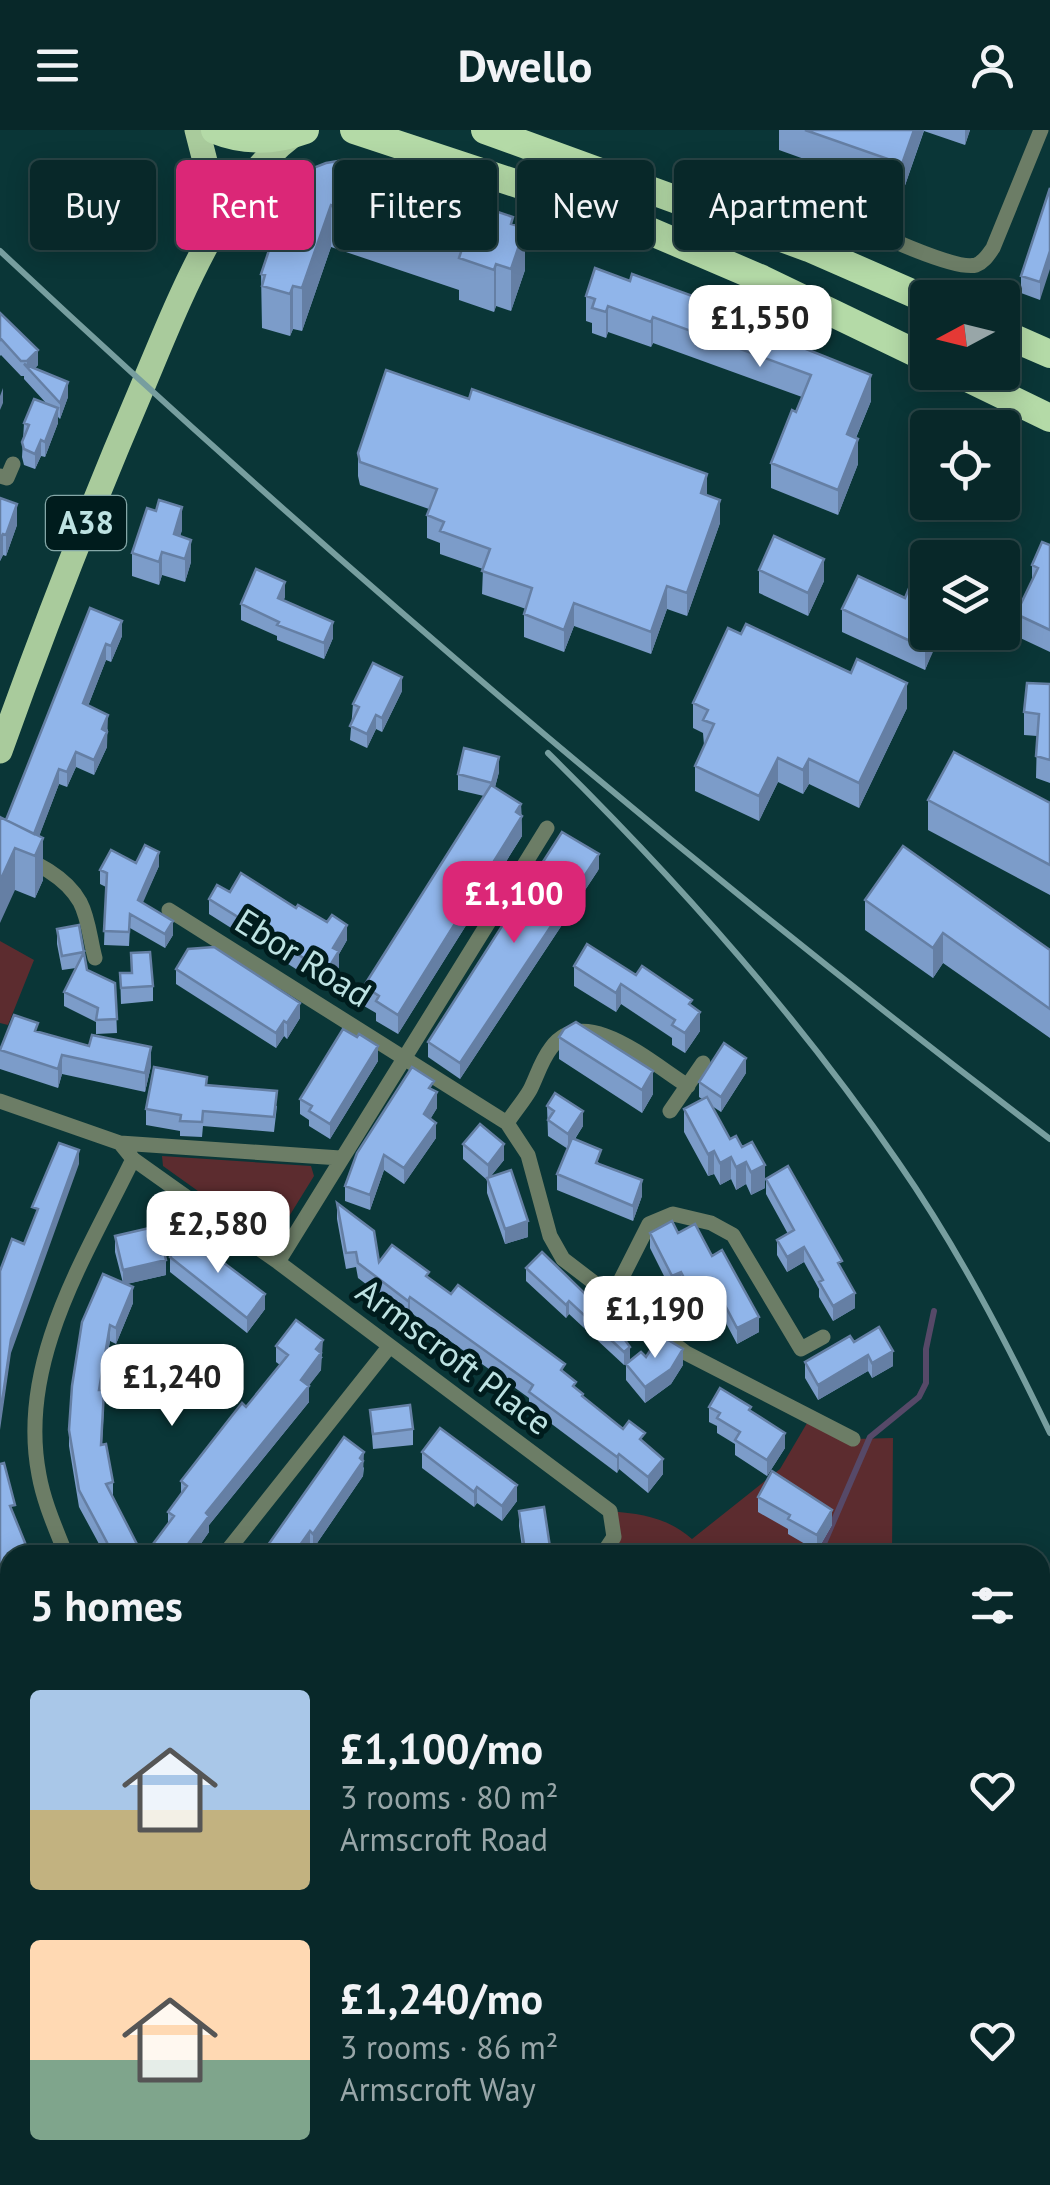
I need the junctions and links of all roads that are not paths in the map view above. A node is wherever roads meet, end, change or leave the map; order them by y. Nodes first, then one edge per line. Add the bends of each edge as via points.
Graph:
1 (197, 130) edge
2 (215, 130) edge
3 (354, 130) edge
4 (485, 130) edge
5 (1041, 130) edge
6 (302, 131) edge
7 (205, 160) edge
8 (266, 160) edge
9 (564, 160) edge
10 (517, 184) edge
11 (654, 233) edge
12 (903, 243) edge
13 (204, 250) edge
14 (813, 250) edge
15 (910, 292) edge
16 (1020, 341) edge
17 (910, 350) edge
18 (1050, 354) edge
19 (993, 390) edge
20 (1050, 418) edge
21 (13, 464) dead end
22 (0, 476) edge
23 (0, 750) edge
24 (547, 828) dead end
25 (0, 847) edge
26 (169, 910) dead end
27 (95, 958) dead end
28 (405, 1056) junction
29 (703, 1063) dead end
30 (688, 1086) junction
31 (0, 1101) edge
32 (670, 1111) dead end
33 (507, 1123) junction
34 (120, 1142) junction
35 (134, 1158) junction
36 (340, 1158) junction
37 (278, 1262) junction
38 (611, 1298) junction
39 (823, 1338) dead end
40 (389, 1347) junction
41 (852, 1439) dead end
42 (62, 1545) edge
43 (232, 1545) edge
44 (609, 1545) edge

1 - 7 main road, A38
2 - 6 highway, A38 via 252,139
3 - 10 highway
4 - 9 highway
5 - 12 street via 984,260 947,262
6 - 8 main road, A38
11 - 17 highway
13 - 23 main road, A38 via 100,488
14 - 15 highway
16 - 18 highway
19 - 20 highway
21 - 22 street via 7,478
24 - 28 street
25 - 27 street via 51,872 72,892
26 - 28 street, Ebor Road
28 - 33 street, Ebor Road
28 - 36 street
29 - 30 street
30 - 32 street
30 - 33 street via 600,1032 580,1028 553,1046
31 - 34 street
33 - 38 street via 528,1155 554,1246
34 - 35 street, Armscroft Place
34 - 36 street
35 - 37 street, Armscroft Place
35 - 42 street via 57,1317 41,1371 38,1473
36 - 37 street
37 - 40 street, Armscroft Place
38 - 39 street via 649,1224 673,1214 733,1234 801,1349
38 - 41 street via 686,1353
40 - 43 street
40 - 44 street, Armscroft Place via 610,1511 614,1537

